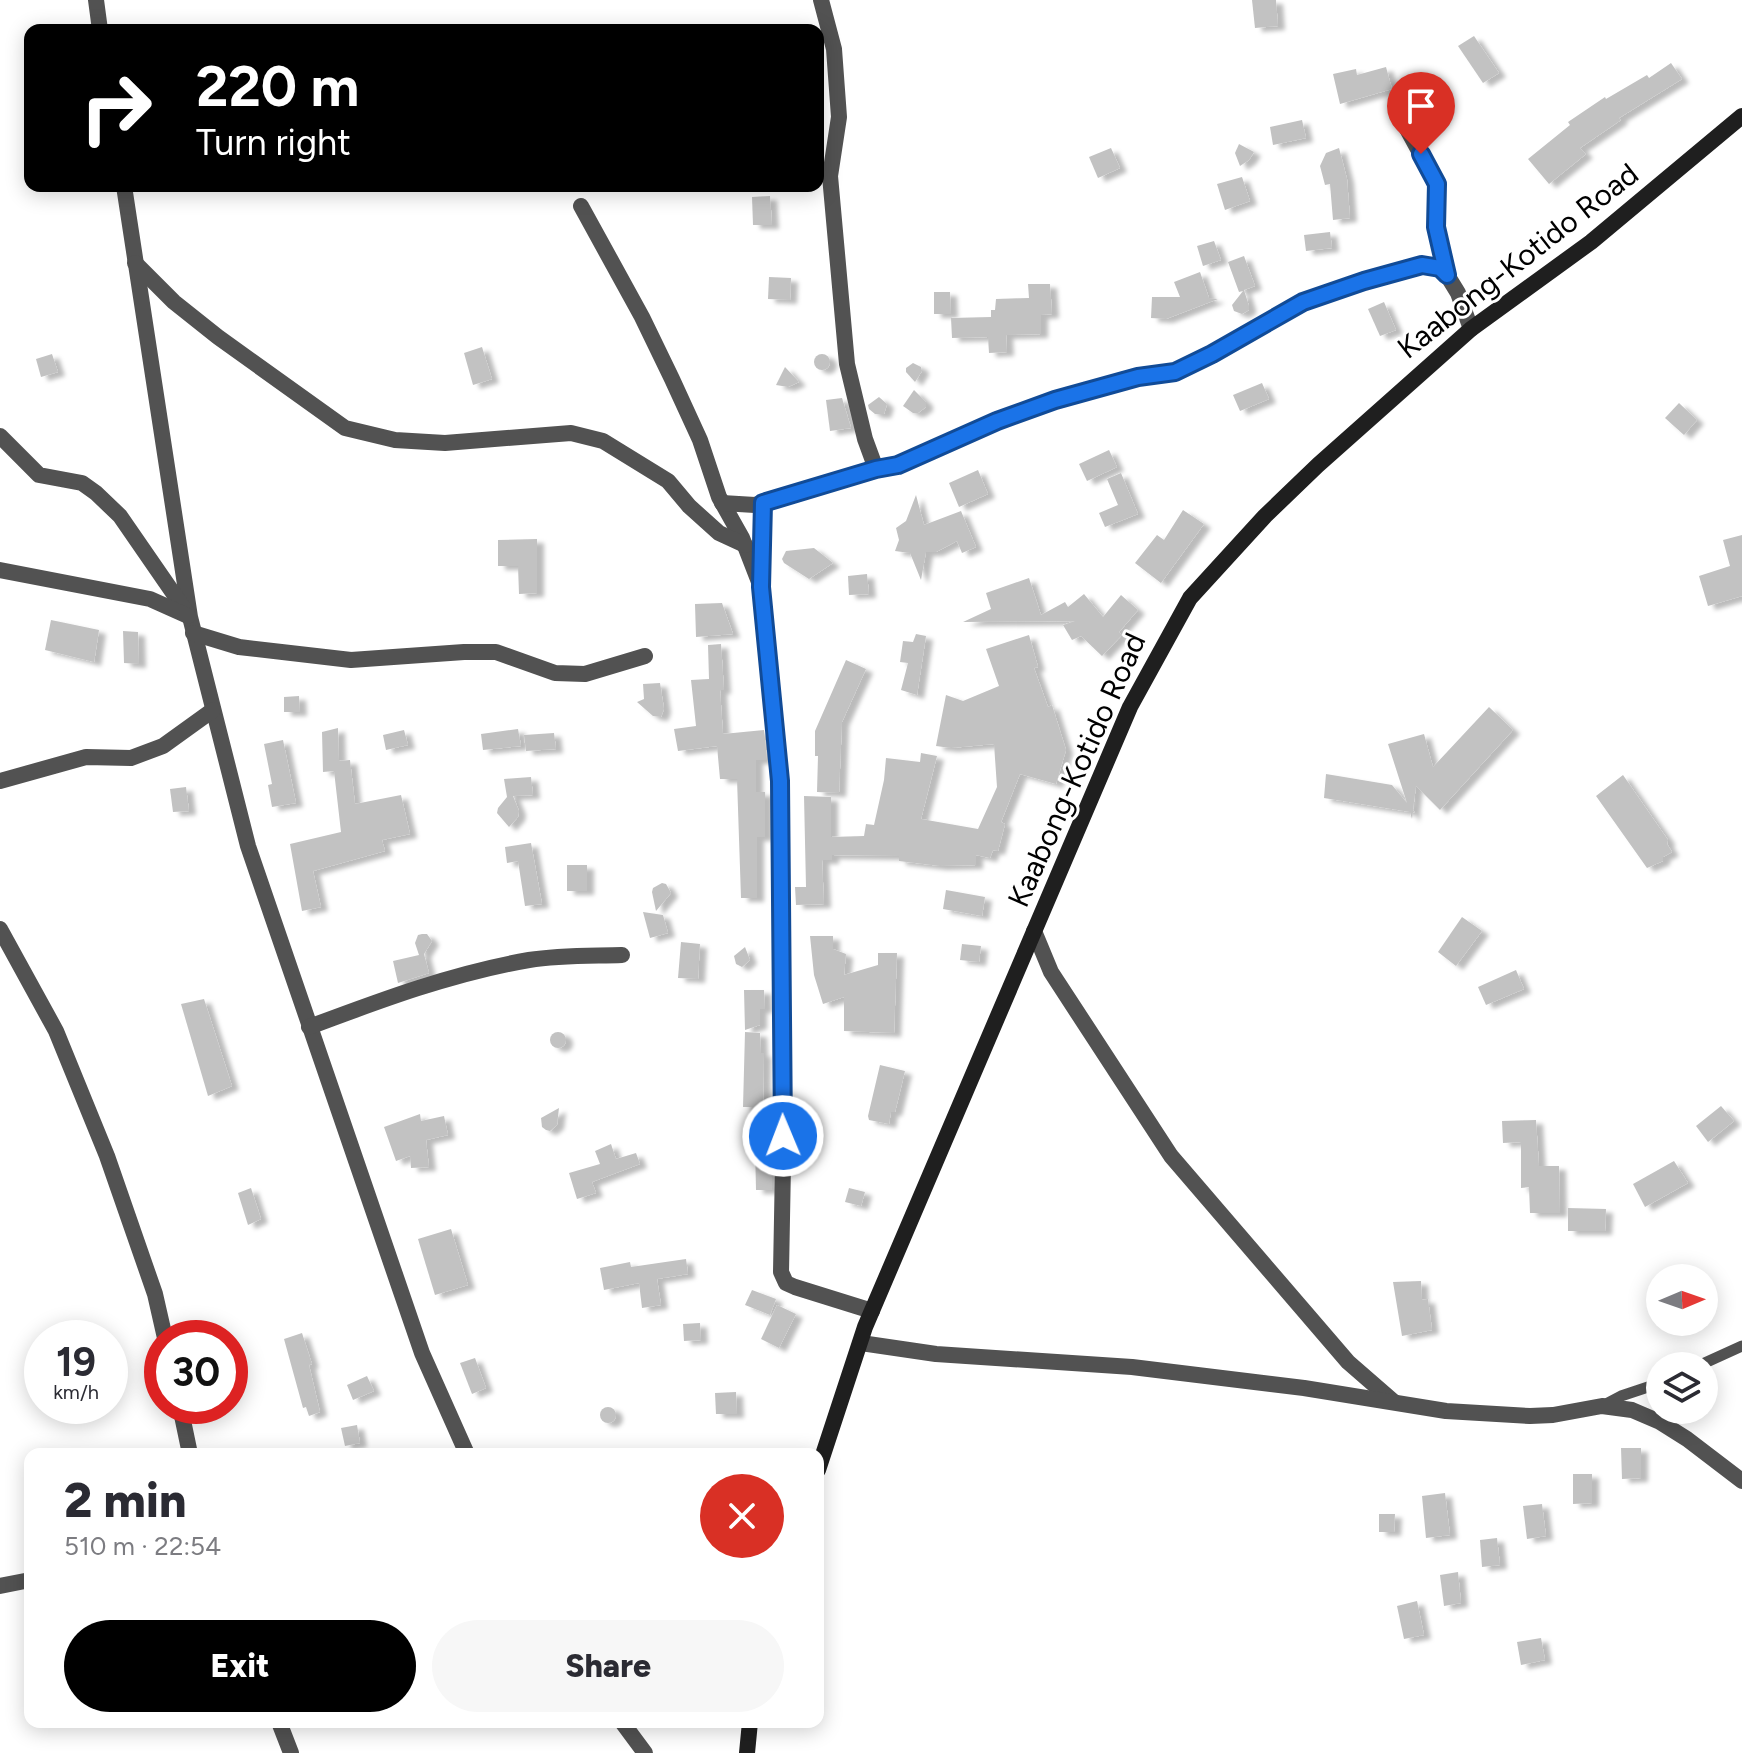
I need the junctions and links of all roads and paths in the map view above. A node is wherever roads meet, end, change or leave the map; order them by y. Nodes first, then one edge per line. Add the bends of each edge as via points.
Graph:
1 (96, 0) edge
2 (821, 0) edge
3 (99, 24) edge
4 (1742, 116) edge
5 (1407, 129) dead end
6 (125, 192) edge
7 (581, 206) dead end
8 (135, 263) junction
9 (1447, 275) junction
10 (1471, 329) junction
11 (0, 436) edge
12 (876, 469) junction
13 (722, 503) junction
14 (763, 503) junction
15 (745, 545) junction
16 (0, 570) edge
17 (761, 587) junction
18 (192, 625) junction
19 (645, 656) dead end
20 (213, 710) junction
21 (0, 781) edge
22 (0, 929) edge
23 (1034, 931) junction
24 (622, 955) dead end
25 (309, 1027) junction
26 (872, 1311) junction
27 (161, 1320) edge
28 (861, 1343) junction
29 (1742, 1346) edge
30 (1718, 1357) edge
31 (1646, 1388) edge
32 (1395, 1403) junction
33 (1602, 1406) junction
34 (184, 1424) edge
35 (189, 1448) edge
36 (464, 1448) edge
37 (824, 1452) edge
38 (1742, 1481) edge
39 (24, 1581) edge
40 (0, 1586) edge
41 (281, 1728) edge
42 (626, 1728) edge
43 (749, 1728) edge
44 (291, 1753) edge
45 (645, 1753) edge
46 (747, 1753) edge

1 - 3 street
2 - 12 street via 834,49 838,103 830,176 847,364
4 - 10 main road, Kaabong-Kotido Road via 1591,242
5 - 9 street via 1437,184 1436,227
6 - 8 street
7 - 13 street via 672,379
8 - 15 street via 218,337 345,428 395,440 445,443 571,433 603,441 668,481 719,533
8 - 18 street
9 - 10 street
9 - 12 street via 1422,265 1364,281 1303,302 1175,372 1055,400 898,465
10 - 23 main road, Kaabong-Kotido Road via 1318,465 1190,598 1130,707
11 - 18 street via 39,475 82,483 120,516
12 - 14 street
13 - 14 street
13 - 15 street
14 - 17 street
15 - 17 street
16 - 18 street via 150,599
17 - 26 street via 780,781 781,1272 795,1287
18 - 19 street via 239,647 351,660 496,652 555,673 585,674
18 - 20 street
20 - 21 street via 163,746 131,758 86,757
20 - 25 street via 248,846
22 - 27 street via 56,1031 107,1156
23 - 26 main road, Kaabong-Kotido Road
23 - 32 street via 1051,972 1171,1156 1348,1362
24 - 25 street via 532,960 479,970
25 - 36 street via 422,1353
26 - 28 main road, Kaabong-Kotido Road
28 - 32 street via 936,1354 1132,1367
28 - 37 main road, Kaabong-Kotido Road
29 - 30 lane
31 - 33 lane
32 - 33 street via 1516,1416
33 - 38 street via 1632,1410 1660,1422
34 - 35 street
39 - 40 street
41 - 44 street
42 - 45 street
43 - 46 main road

